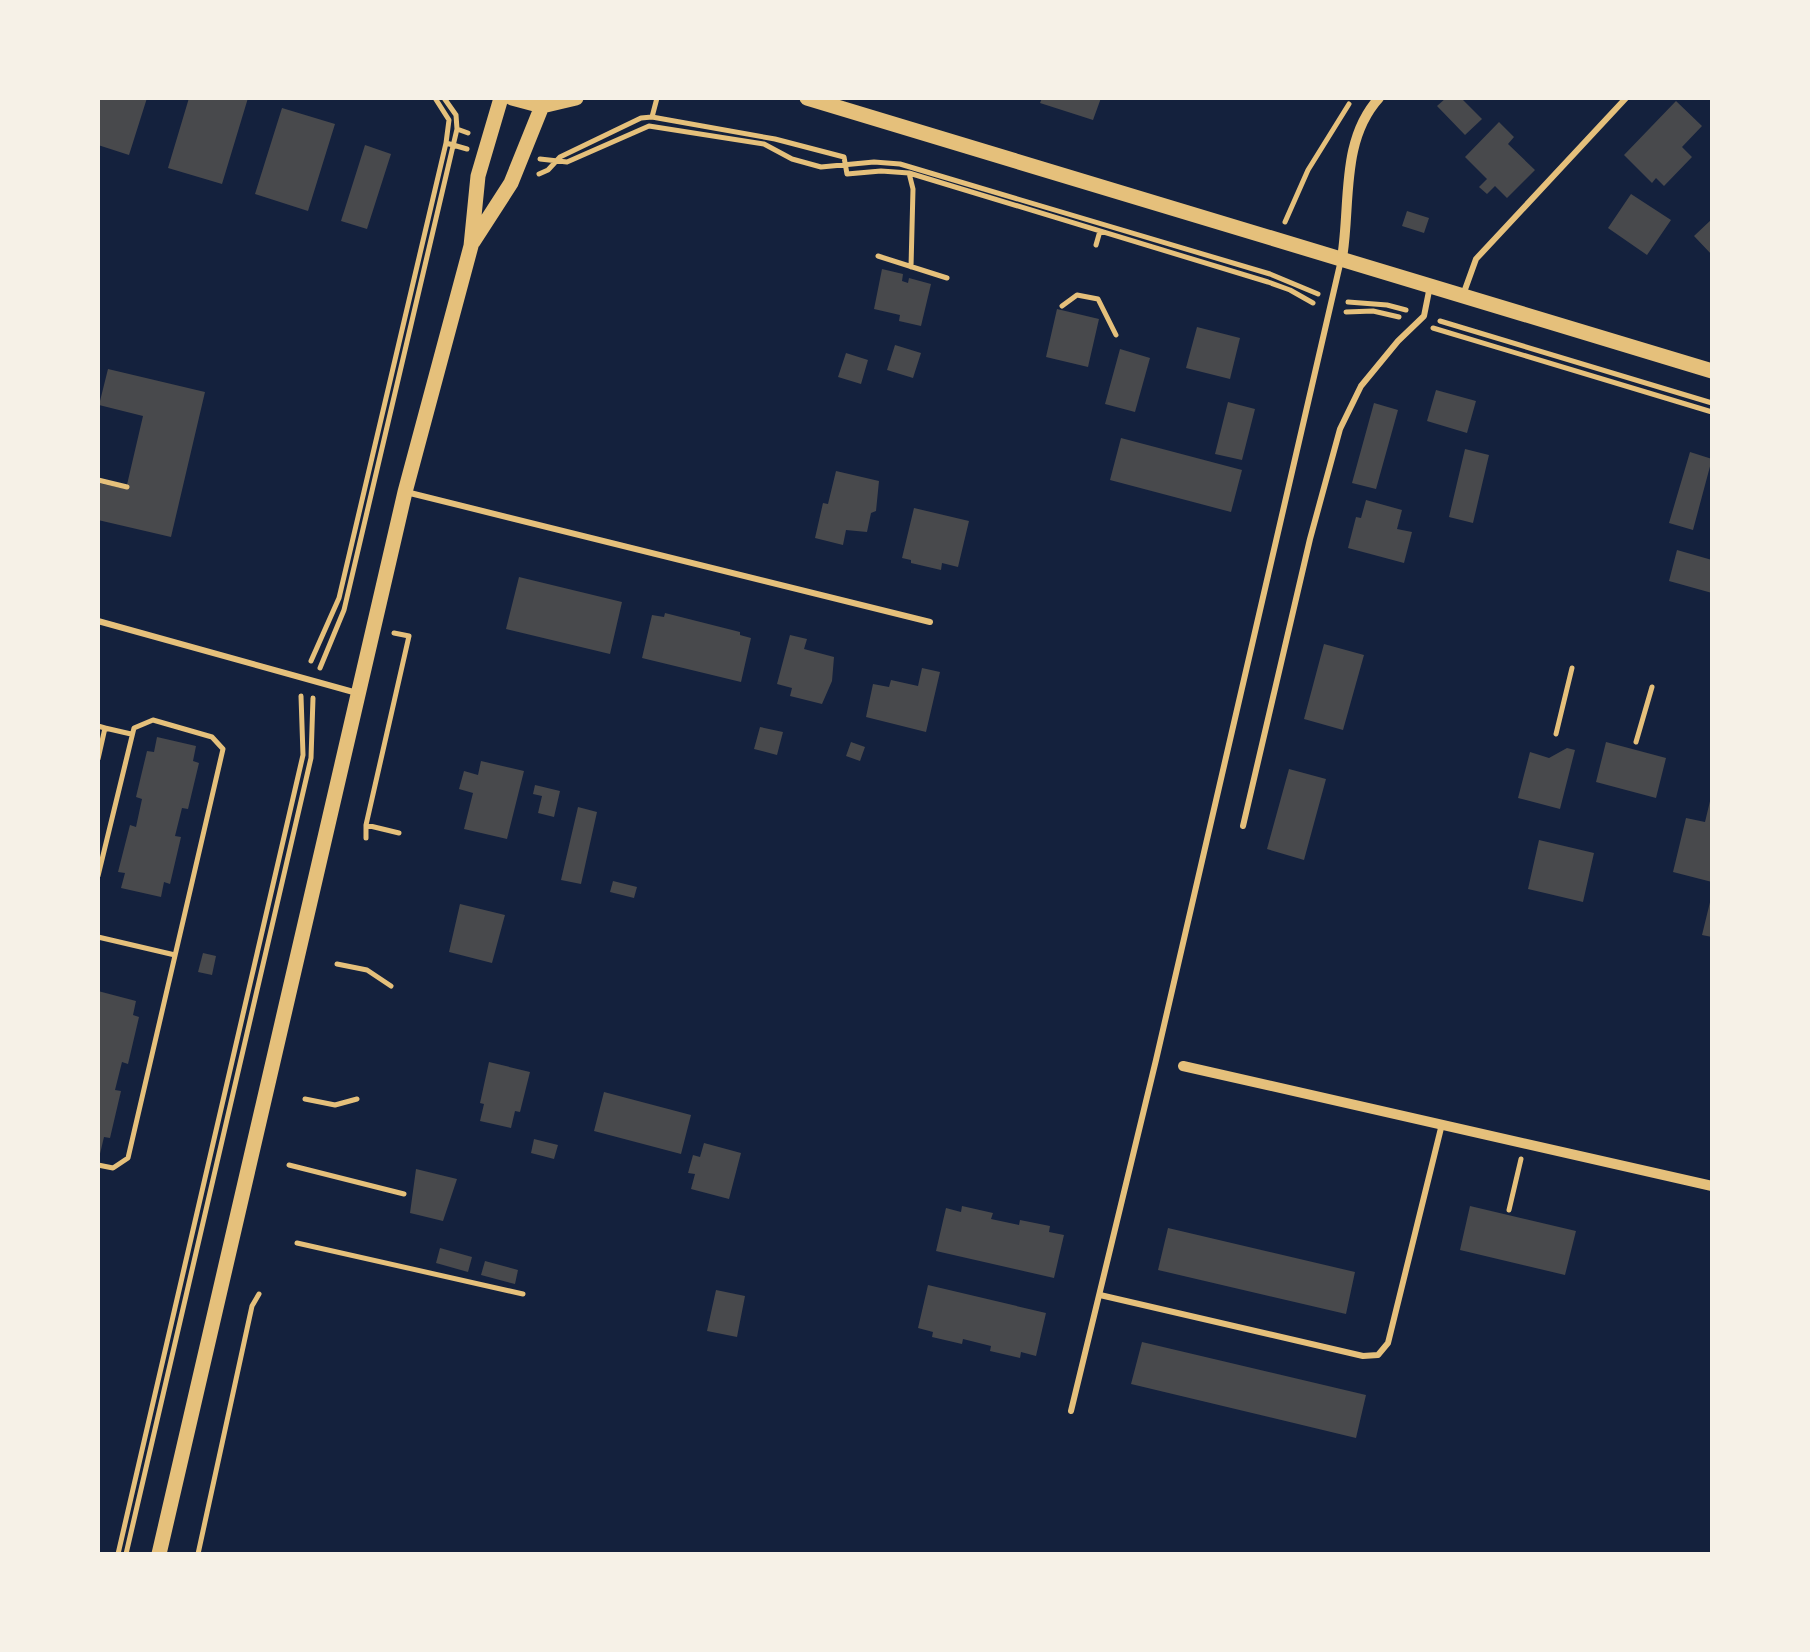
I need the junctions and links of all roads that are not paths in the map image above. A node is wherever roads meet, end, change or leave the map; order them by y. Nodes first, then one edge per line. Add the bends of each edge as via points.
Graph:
1 (500, 98) edge
2 (512, 98) edge
3 (576, 98) edge
4 (807, 98) edge
5 (1379, 98) edge
6 (1626, 98) edge
7 (542, 106) junction
8 (471, 246) junction
9 (1342, 258) junction
10 (1430, 285) junction
11 (1462, 296) junction
12 (1712, 371) edge
13 (405, 492) junction
14 (98, 620) edge
15 (930, 622) dead end
16 (359, 693) junction
17 (1243, 826) dead end
18 (1182, 1066) dead end
19 (1442, 1123) junction
20 (1712, 1186) edge
21 (1100, 1295) junction
22 (1071, 1411) dead end
23 (160, 1554) edge

1 - 8 street via 478,176
2 - 7 street
3 - 7 street
4 - 9 street
5 - 9 street via 1352,148
6 - 11 lane via 1476,259
7 - 8 street via 511,183
8 - 13 street
9 - 10 street
9 - 21 lane
10 - 11 street
10 - 17 lane via 1424,316 1360,386 1336,442
11 - 12 street
13 - 15 lane
13 - 16 street
14 - 16 lane
16 - 23 street
18 - 19 street
19 - 20 street
19 - 21 lane via 1388,1343 1378,1355
21 - 22 lane

